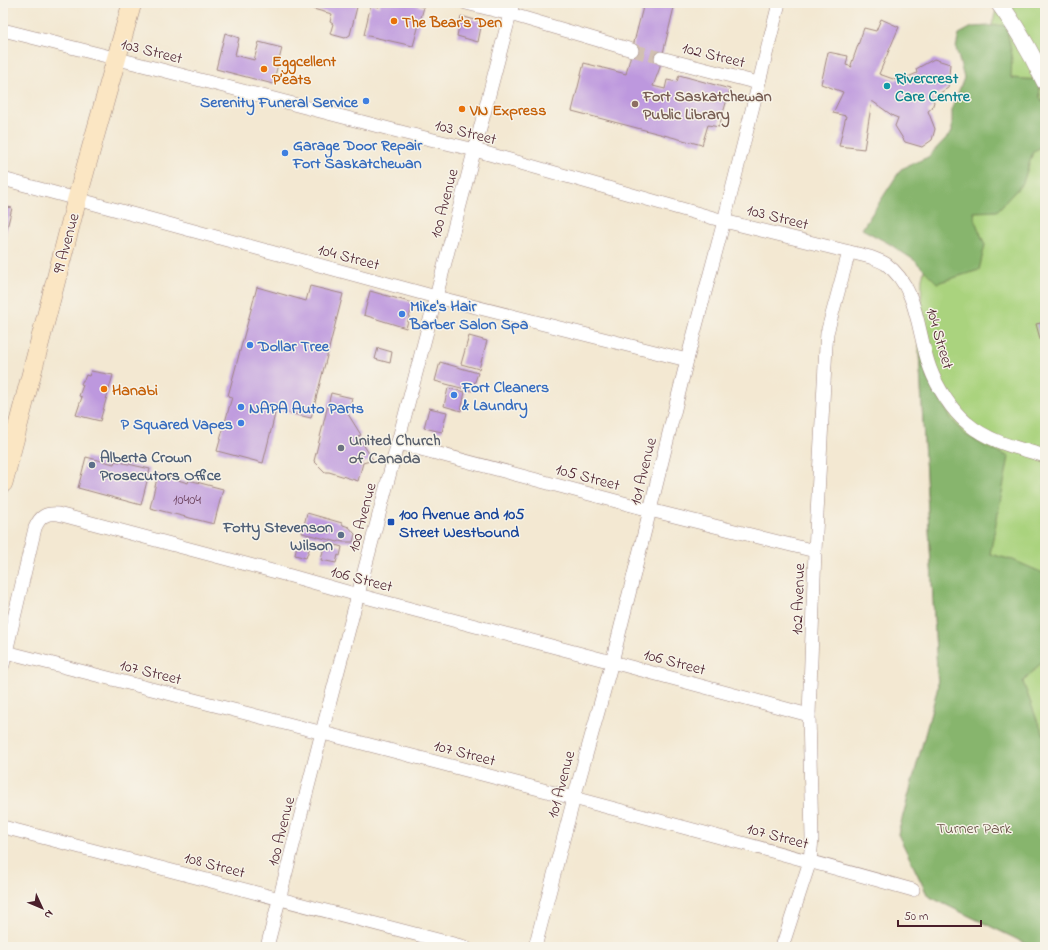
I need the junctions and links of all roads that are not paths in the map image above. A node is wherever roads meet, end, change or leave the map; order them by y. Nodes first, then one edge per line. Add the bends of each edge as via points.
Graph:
1 (132, 3) edge
2 (466, 3) edge
3 (779, 3) edge
4 (999, 3) edge
5 (512, 8) edge
6 (3, 30) edge
7 (632, 50) tunnel mouth
8 (116, 58) junction
9 (661, 58) tunnel mouth
10 (1045, 82) edge
11 (758, 83) junction
12 (475, 150) junction
13 (3, 180) edge
14 (77, 199) junction
15 (724, 220) junction
16 (849, 252) junction
17 (907, 288) joint
18 (436, 297) junction
19 (687, 360) junction
20 (398, 443) junction
21 (1045, 456) edge
22 (3, 483) edge
23 (650, 510) junction
24 (815, 551) junction
25 (358, 596) junction
26 (6, 652) junction
27 (612, 662) junction
28 (3, 665) edge
29 (809, 715) junction
30 (322, 732) junction
31 (574, 798) junction
32 (3, 827) edge
33 (810, 861) junction
34 (913, 890) dead end
35 (280, 898) junction
36 (267, 947) edge
37 (465, 947) edge
38 (535, 947) edge
39 (782, 947) edge

1 - 8 main road, 99 Avenue
2 - 5 street
3 - 11 street, 101 Avenue
4 - 10 street via 1016,27
5 - 7 street
5 - 12 street, 100 Avenue
6 - 8 street, 103 Street
8 - 12 street, 103 Street
8 - 14 main road, 99 Avenue
9 - 11 street, 102 Street
11 - 15 street, 101 Avenue
12 - 15 street, 103 Street
12 - 18 street, 100 Avenue
13 - 14 street, 104 Street
14 - 18 street, 104 Street
14 - 22 main road, 99 Avenue
15 - 16 street, 103 Street
15 - 19 street, 101 Avenue
16 - 17 street, 103 Street via 886,264
16 - 24 street, 102 Avenue via 827,333
17 - 21 street, 104 Street via 935,381 958,413 987,436 1012,447
18 - 19 street, 104 Street
18 - 20 street, 100 Avenue
19 - 23 street, 101 Avenue
20 - 23 street, 105 Street
20 - 25 street, 100 Avenue
23 - 24 street, 105 Street
23 - 27 street, 101 Avenue
24 - 29 street, 102 Avenue
25 - 26 street, 106 Street via 50,513 40,519 35,528
25 - 27 street, 106 Street
25 - 30 street, 100 Avenue
26 - 28 street
26 - 30 street, 107 Street
27 - 29 street, 106 Street
27 - 31 street, 101 Avenue
29 - 33 street, 102 Avenue via 812,838
30 - 31 street, 107 Street
30 - 35 street, 100 Avenue
31 - 33 street, 107 Street
31 - 38 street, 101 Avenue
32 - 35 street, 108 Street
33 - 34 street, 107 Street
33 - 39 street, 102 Avenue
35 - 36 street, 100 Avenue
35 - 37 street, 108 Street

